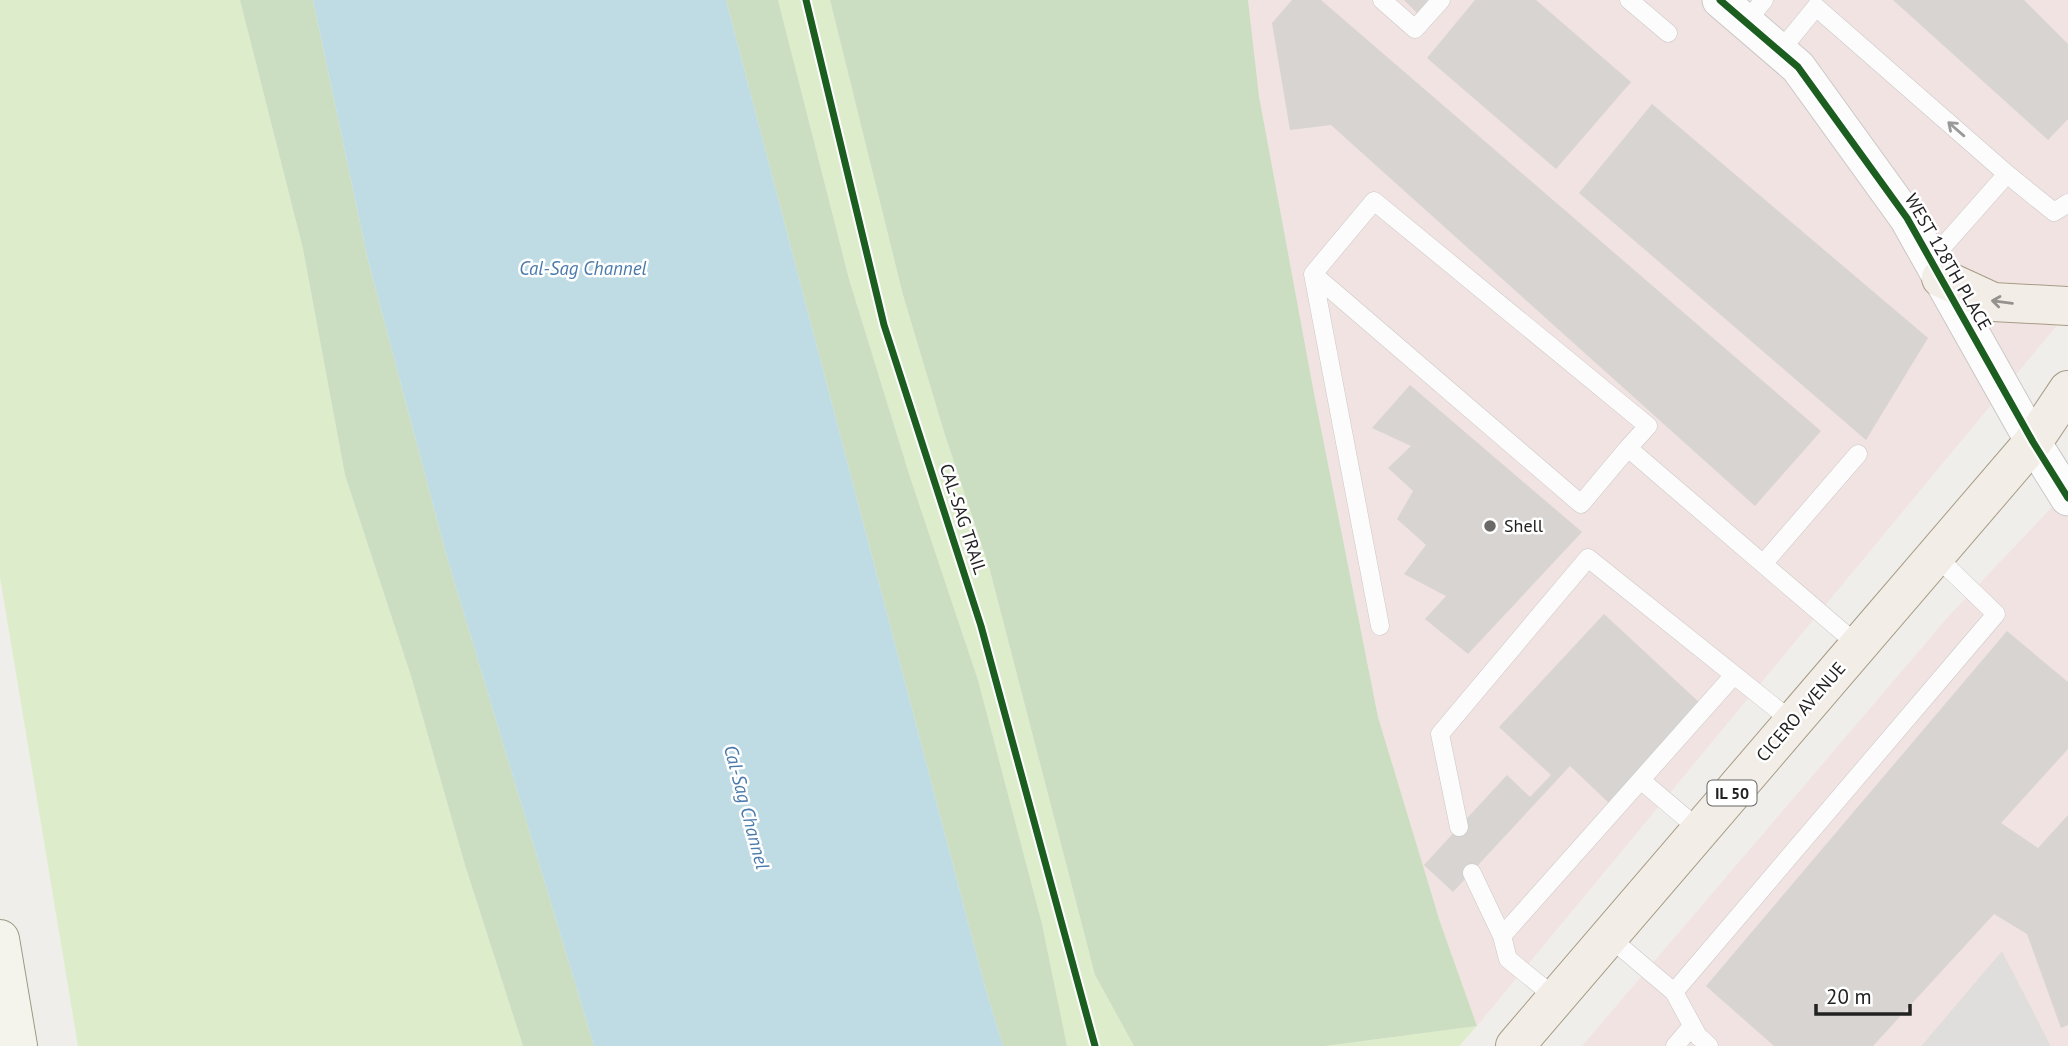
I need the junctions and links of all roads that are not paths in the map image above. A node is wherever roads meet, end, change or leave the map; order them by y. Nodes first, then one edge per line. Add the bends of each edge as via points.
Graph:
1 (1381, 0) edge
2 (1441, 0) edge
3 (1629, 0) edge
4 (1720, 0) edge
5 (1755, 11) edge
6 (1668, 33) dead end
7 (1780, 51) junction
8 (2007, 174) junction
9 (2068, 203) edge
10 (1936, 269) junction
11 (1313, 275) junction
12 (2068, 306) edge
13 (2068, 390) edge
14 (2068, 412) edge
15 (2033, 442) junction
16 (1628, 448) junction
17 (1858, 454) dead end
18 (2068, 498) edge
19 (1936, 556) junction
20 (1763, 564) junction
21 (1381, 626) dead end
22 (1859, 646) junction
23 (1734, 675) junction
24 (1793, 722) junction
25 (1642, 780) junction
26 (1459, 827) dead end
27 (1700, 830) junction
28 (1472, 873) dead end
29 (1502, 936) junction
30 (1609, 937) junction
31 (1, 954) edge
32 (1674, 992) junction
33 (1556, 998) junction
34 (1692, 1026) junction
35 (18, 1046) edge
36 (1515, 1046) edge
37 (1675, 1046) edge
38 (1709, 1046) edge

1 - 2 lane via 1415,29
3 - 6 lane
4 - 5 street, WEST 128TH PLACE
5 - 7 street, WEST 128TH PLACE
8 -> 7 lane via 1816,6
7 - 10 street, WEST 128TH PLACE via 1798,67 1907,218
8 - 9 lane via 2054,212
8 - 10 lane
12 -> 10 main road via 1993,302
10 - 15 street, WEST 128TH PLACE
11 - 16 lane via 1581,504
11 - 16 lane via 1374,201 1648,426
11 - 21 lane
13 - 15 main road, CICERO AVENUE / IL 50
14 - 15 main road, CICERO AVENUE / IL 50
15 - 18 street, WEST 128TH PLACE
15 - 19 main road, CICERO AVENUE / IL 50
16 - 20 lane
17 - 20 lane
19 - 22 main road, CICERO AVENUE / IL 50
19 - 32 lane via 1996,614
20 - 22 lane
22 - 24 main road, CICERO AVENUE / IL 50
23 - 24 lane
23 - 25 lane
23 - 26 lane via 1588,558 1440,734
24 - 27 main road, CICERO AVENUE / IL 50
25 - 27 lane
25 - 29 lane
27 - 30 main road, CICERO AVENUE / IL 50
28 - 29 lane
29 - 33 lane via 1508,959
30 - 32 lane
30 - 33 main road, CICERO AVENUE / IL 50
31 - 35 main road
32 - 34 lane
33 - 36 main road, CICERO AVENUE / IL 50
34 - 37 lane
34 - 38 lane

